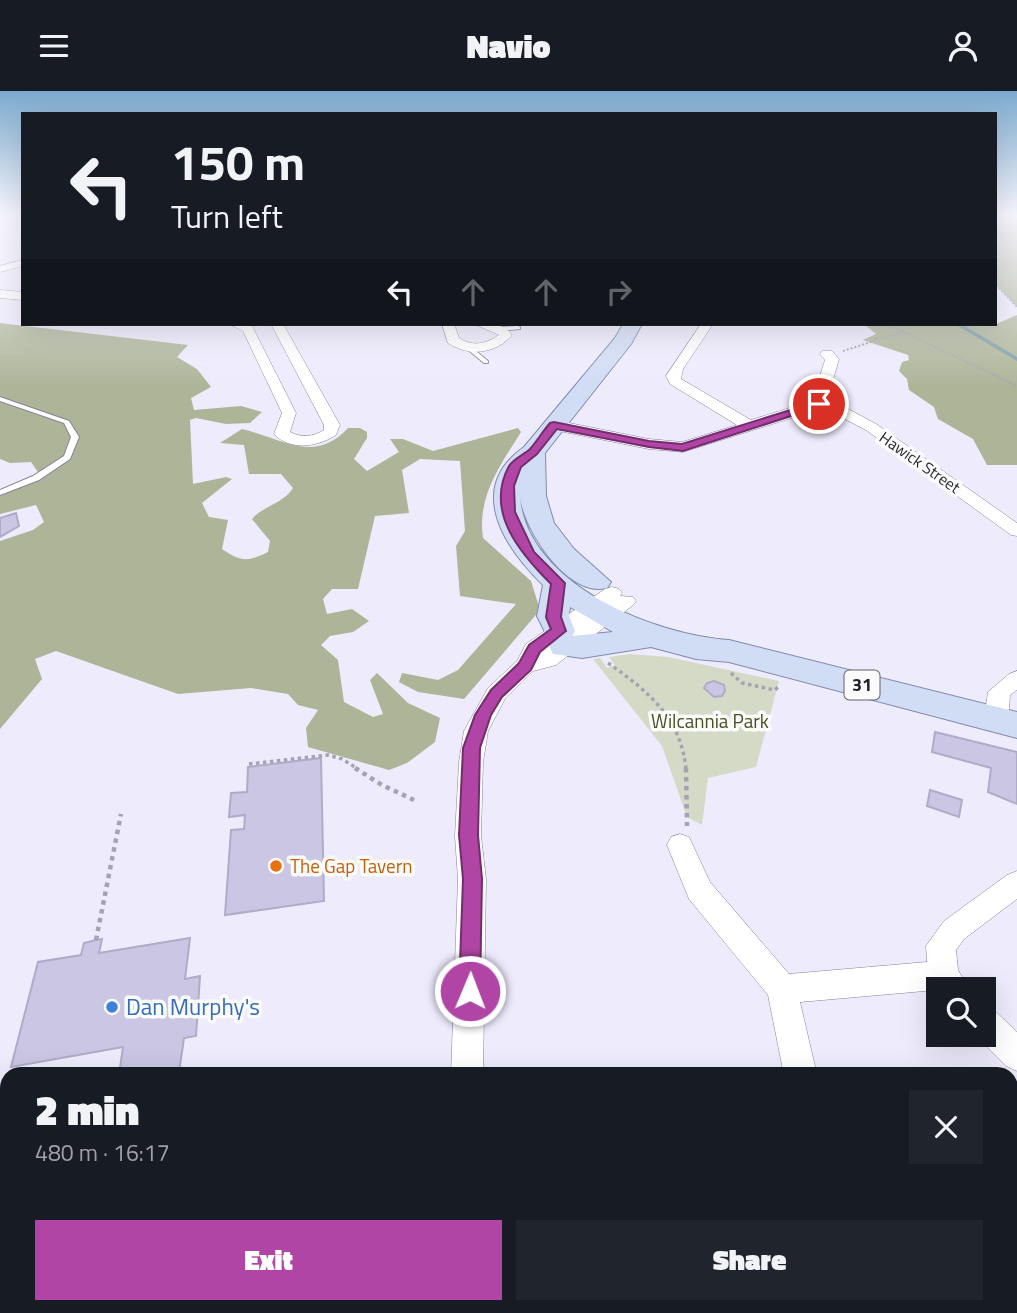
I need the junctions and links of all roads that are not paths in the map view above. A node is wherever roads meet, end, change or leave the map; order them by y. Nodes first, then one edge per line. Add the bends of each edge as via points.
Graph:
1 (0, 294) edge
2 (21, 298) edge
3 (240, 326) edge
4 (278, 326) edge
5 (449, 326) edge
6 (488, 326) edge
7 (631, 326) edge
8 (706, 326) edge
9 (518, 328) dead end
10 (499, 329) junction
11 (468, 348) junction
12 (827, 354) road end
13 (486, 362) dead end
14 (0, 399) edge
15 (819, 404) junction
16 (554, 425) junction
17 (750, 426) junction
18 (533, 452) junction
19 (0, 493) edge
20 (1017, 531) edge
21 (558, 583) junction
22 (609, 604) junction
23 (654, 636) junction
24 (562, 638) junction
25 (727, 659) junction
26 (525, 666) joint
27 (1017, 679) edge
28 (1007, 722) edge
29 (680, 845) road end
30 (1017, 883) edge
31 (948, 977) edge
32 (926, 983) edge
33 (782, 989) junction
34 (996, 1034) edge
35 (1017, 1055) edge
36 (467, 1067) edge
37 (799, 1067) edge

1 - 2 street
3 - 4 street via 248,329 289,413 282,435 299,441 323,437 332,425
5 - 11 street via 453,340
6 - 10 street
7 - 16 main road, 31
8 - 17 street via 676,369 675,381
9 - 10 lane
10 - 11 street via 506,333 501,340
11 - 13 lane
12 - 15 street via 832,359
14 - 19 lane via 67,422 75,436 67,457 36,478
15 - 17 street
15 - 20 street, Hawick Street via 871,427
16 - 17 street via 673,447 693,446
16 - 18 main road, 31
18 - 21 main road, 31 via 515,465 507,503 521,544
18 - 22 main road, 31 via 533,494 540,523 564,557
21 - 22 main road, 31
21 - 24 main road via 554,617
22 - 23 main road, 31
22 - 24 street
22 - 25 main road, 31
23 - 24 main road via 582,647
23 - 25 main road, 31
24 - 26 street via 548,660
25 - 28 main road, 31
26 - 36 street via 488,706 472,748
27 - 28 street via 1000,690
29 - 33 street via 699,890
30 - 31 street via 954,930 942,946
32 - 33 street
33 - 37 street
34 - 35 street

